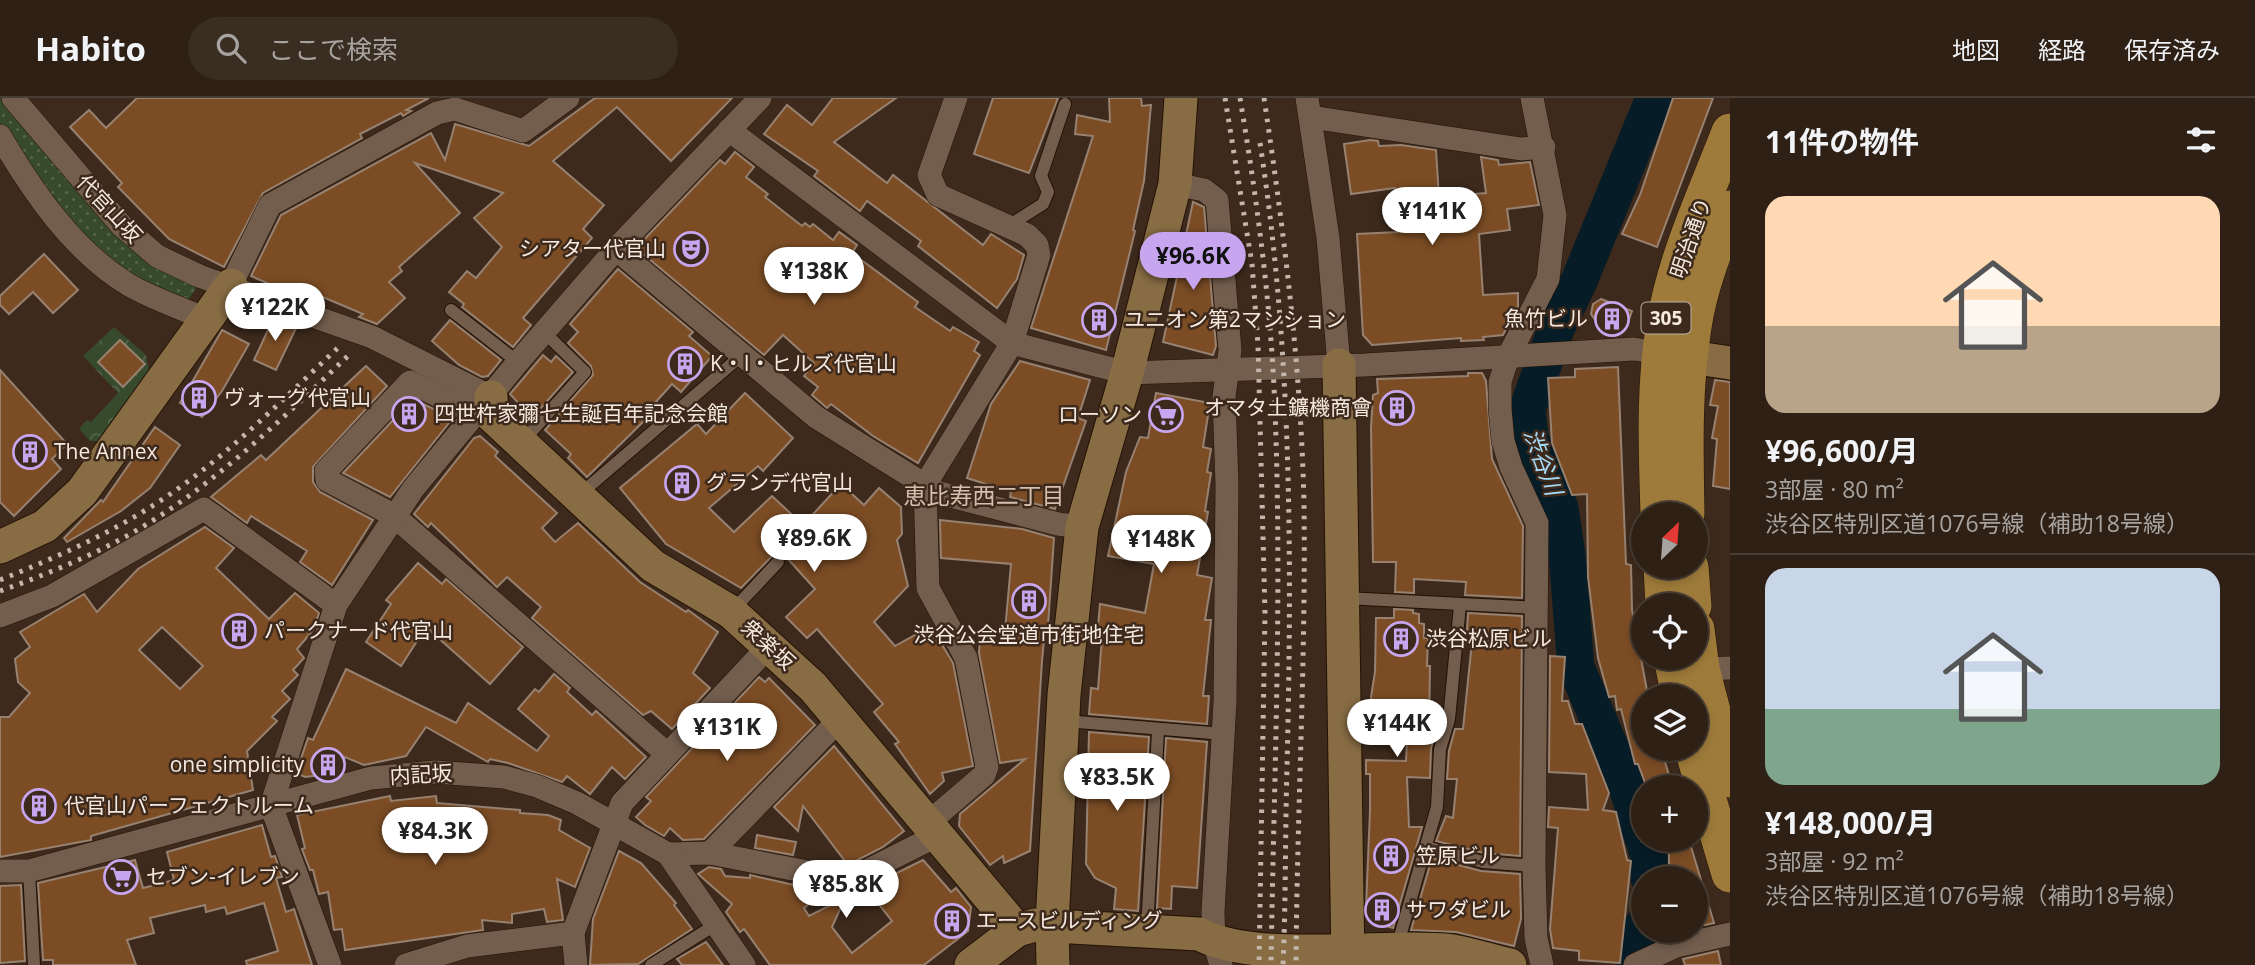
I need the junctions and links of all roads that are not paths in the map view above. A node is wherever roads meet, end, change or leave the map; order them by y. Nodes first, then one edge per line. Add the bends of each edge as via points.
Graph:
1 (13, 98) edge
2 (568, 98) edge
3 (760, 98) edge
4 (956, 98) edge
5 (1181, 98) edge
6 (1532, 98) edge
7 (1065, 103) dead end
8 (1309, 108) edge
9 (729, 130) junction
10 (1730, 132) edge
11 (0, 136) edge
12 (1544, 147) junction
13 (1175, 184) junction
14 (1730, 209) edge
15 (1008, 226) junction
16 (616, 249) junction
17 (231, 285) junction
18 (451, 310) dead end
19 (207, 320) junction
20 (544, 332) junction
21 (1012, 343) junction
22 (742, 355) junction
23 (1675, 355) junction
24 (1514, 357) junction
25 (518, 362) junction
26 (1730, 363) edge
27 (1339, 365) junction
28 (1227, 371) junction
29 (1127, 373) junction
30 (484, 405) junction
31 (521, 444) junction
32 (925, 485) junction
33 (576, 498) junction
34 (1659, 502) edge
35 (1686, 502) edge
36 (393, 515) junction
37 (1082, 527) junction
38 (0, 547) edge
39 (778, 562) dead end
40 (1345, 598) junction
41 (336, 605) junction
42 (1461, 605) junction
43 (1538, 608) junction
44 (731, 612) junction
45 (0, 616) edge
46 (769, 646) junction
47 (1696, 673) edge
48 (842, 718) junction
49 (1065, 721) junction
50 (1158, 731) junction
51 (1224, 734) junction
52 (666, 753) junction
53 (1697, 761) edge
54 (1730, 779) edge
55 (271, 806) junction
56 (615, 824) junction
57 (933, 829) junction
58 (1426, 847) junction
59 (710, 853) junction
60 (668, 855) junction
61 (1534, 866) junction
62 (0, 871) edge
63 (29, 871) junction
64 (1730, 874) edge
65 (1052, 924) junction
66 (715, 925) junction
67 (1147, 929) junction
68 (1017, 930) junction
69 (573, 933) junction
70 (1730, 934) edge
71 (1402, 951) junction
72 (1217, 953) edge
73 (1347, 958) edge
74 (1645, 960) edge
75 (34, 965) edge
76 (330, 965) edge
77 (406, 965) edge
78 (576, 965) edge
79 (651, 965) edge
80 (744, 965) edge
81 (971, 965) edge
82 (1054, 965) edge
83 (1510, 965) edge
84 (1542, 965) edge

1 - 17 street, 代官山坂 via 138,242 177,268
2 - 17 street via 523,131 455,109 437,113 302,187 265,211
3 - 9 street
4 - 15 street via 929,175 938,195
5 - 13 street
6 - 12 street
7 - 15 lane via 1041,176 1048,192 1043,204
8 - 12 street via 1521,149
8 - 27 street via 1328,238
9 - 16 street
9 - 21 street
10 - 23 main road, 明治通り / 305 via 1686,247 1665,321
11 - 19 street via 62,226 113,274
12 - 24 street via 1555,215 1548,279
13 - 28 street via 1204,190 1217,200 1230,350
13 - 29 street
14 - 23 main road, 明治通り / 305
15 - 21 street via 1027,235 1039,255
16 - 20 street
16 - 22 street
17 - 19 street
17 - 30 street, 代官山坂 via 372,337
18 - 25 lane
19 - 38 street via 82,492 45,527
20 - 25 street
20 - 31 lane via 585,372
21 - 29 street
21 - 32 street
22 - 32 street via 816,417
22 - 33 lane
23 - 24 street via 1634,349
23 - 26 street
23 - 34 main road, 明治通り / 305 via 1657,455
23 - 35 main road, 明治通り / 305
24 - 27 street
24 - 43 street via 1500,382 1503,441 1537,523
25 - 30 street
27 - 28 street
27 - 40 street
28 - 29 street
28 - 51 street
29 - 37 street
30 - 31 street, 衆楽坂
30 - 36 street
30 - 36 street via 411,382 326,471 327,480
31 - 33 street, 衆楽坂
32 - 37 street via 939,493
32 - 57 street via 928,588 966,658 987,767
33 - 44 street, 衆楽坂 via 653,566
36 - 41 street
36 - 52 street
37 - 49 street
39 - 44 lane
40 - 42 lane
40 - 73 street
41 - 45 street via 204,509 52,596
41 - 55 street
42 - 43 lane
42 - 58 lane via 1449,719 1440,749 1437,807
43 - 61 street
44 - 46 street, 衆楽坂
46 - 48 street, 衆楽坂
46 - 52 street
47 - 54 main road
48 - 57 street, 衆楽坂
48 - 59 street
49 - 50 lane
49 - 65 street
50 - 51 lane
50 - 67 lane
51 - 72 street
52 - 56 street via 622,803
53 - 64 main road
55 - 56 street, 内記坂 via 371,779 435,772 504,777 537,786
55 - 63 street, 内記坂
55 - 76 street
56 - 60 street, 内記坂
56 - 69 street
57 - 59 street via 849,880
57 - 68 street, 衆楽坂
58 - 61 lane via 1483,862
58 - 71 lane via 1401,933
59 - 60 street
60 - 66 street
61 - 84 street via 1535,938
62 - 63 street, 内記坂
63 - 75 lane
65 - 67 street
65 - 68 street
65 - 82 street
66 - 79 lane
66 - 80 street
67 - 72 street via 1199,933
68 - 81 street
69 - 77 street via 467,946
69 - 78 street
70 - 74 street via 1676,946
71 - 73 street
71 - 83 street via 1453,951
72 - 73 street via 1249,949

